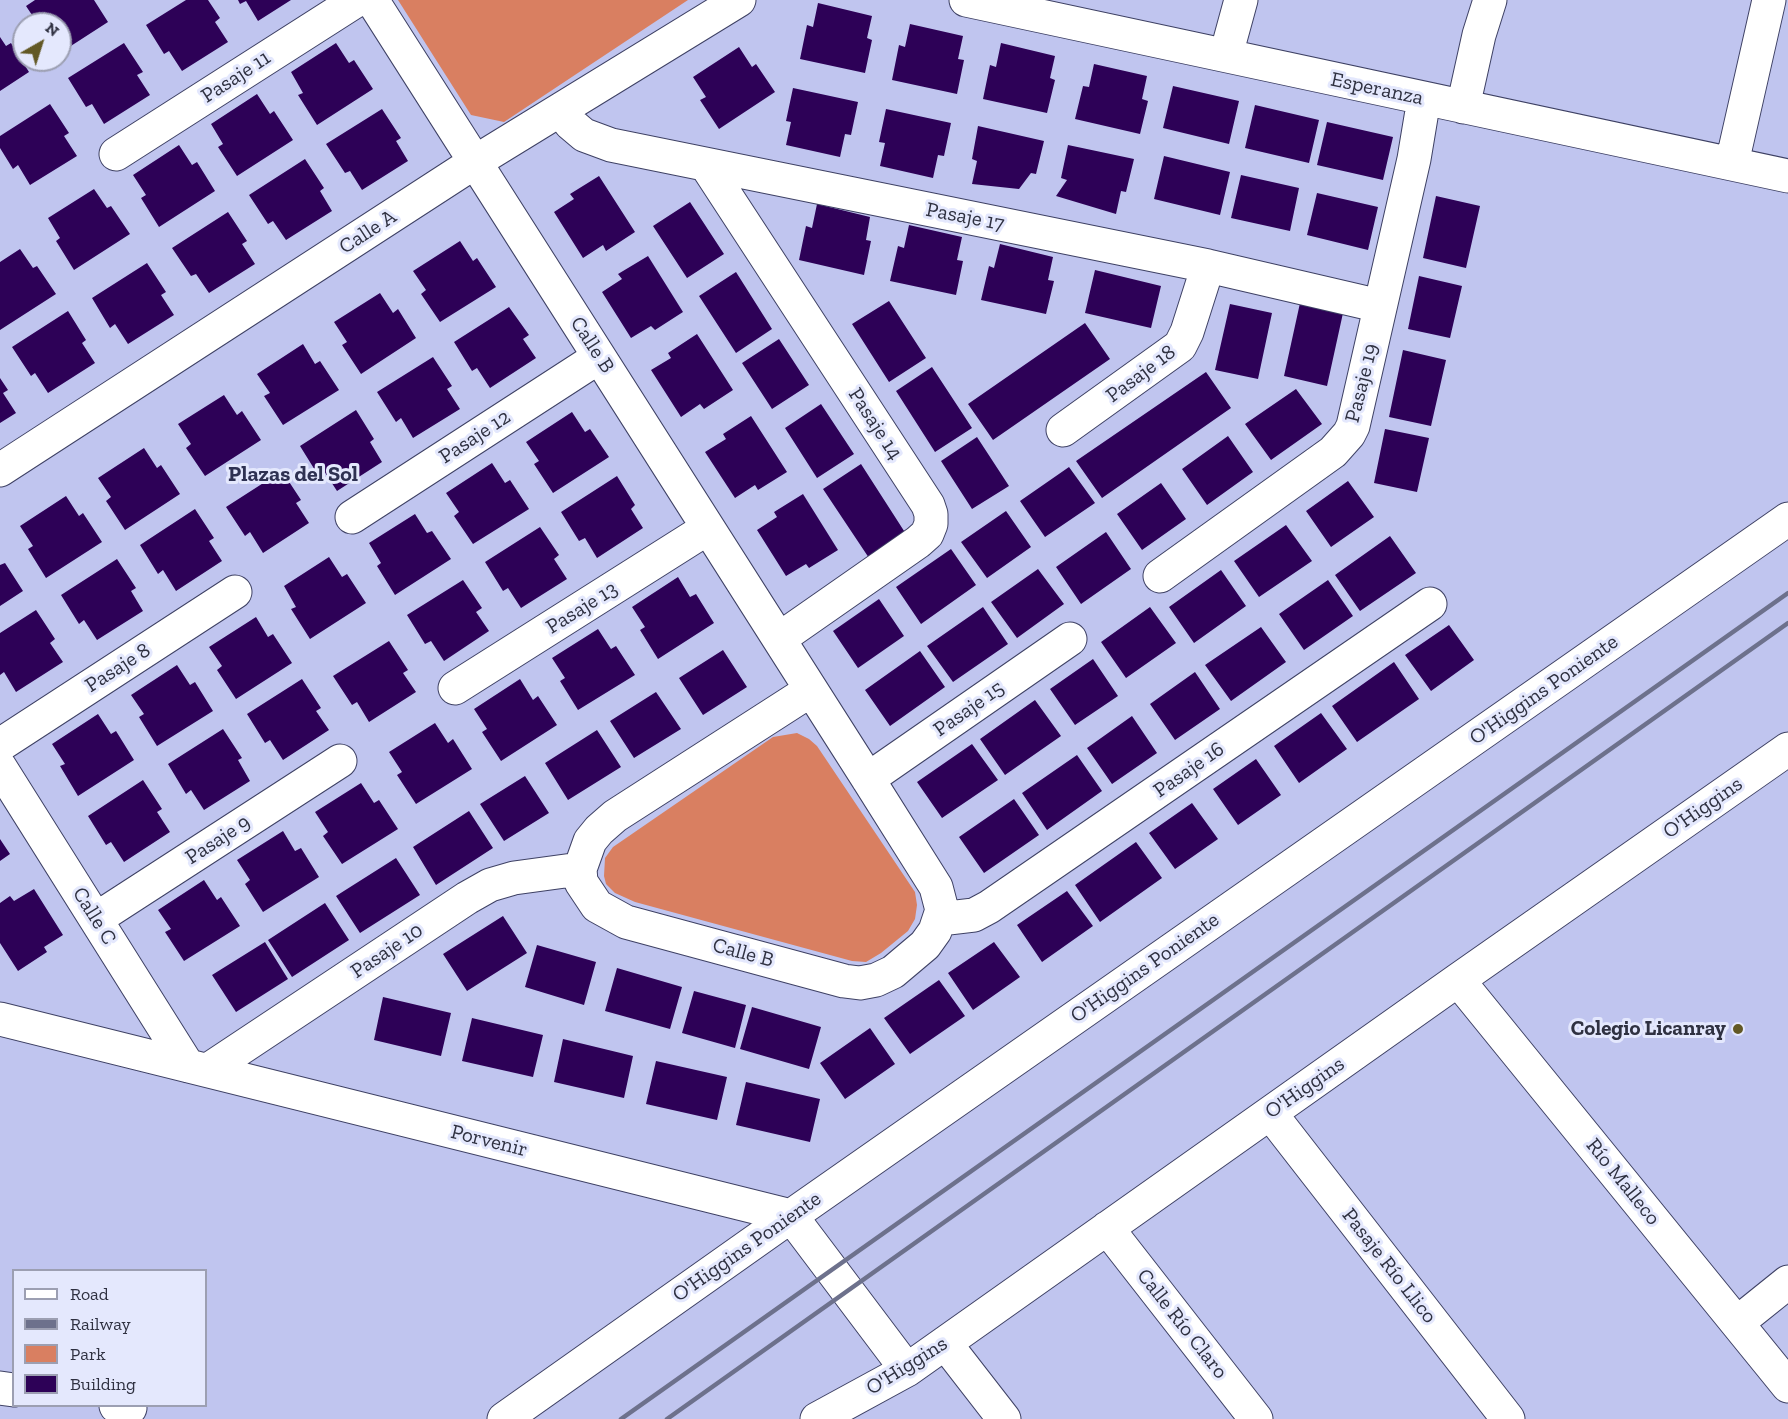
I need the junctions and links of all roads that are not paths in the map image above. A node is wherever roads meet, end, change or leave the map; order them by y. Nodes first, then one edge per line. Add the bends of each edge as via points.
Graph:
1 (357, 0) edge
2 (372, 0) edge
3 (739, 0) edge
4 (966, 0) edge
5 (1241, 0) edge
6 (1491, 0) edge
7 (1769, 0) edge
8 (1226, 56) junction
9 (1424, 99) junction
10 (1463, 107) junction
11 (560, 110) junction
12 (116, 154) dead end
13 (476, 162) junction
14 (1732, 163) junction
15 (706, 165) junction
16 (1788, 176) edge
17 (1208, 266) junction
18 (1380, 306) junction
19 (599, 357) junction
20 (1063, 430) dead end
21 (0, 470) edge
22 (352, 517) dead end
23 (1788, 519) edge
24 (708, 528) junction
25 (1160, 576) dead end
26 (235, 592) dead end
27 (1430, 604) dead end
28 (779, 639) junction
29 (1070, 639) dead end
30 (455, 688) dead end
31 (811, 690) junction
32 (0, 745) edge
33 (1788, 749) edge
34 (340, 761) dead end
35 (0, 767) edge
36 (868, 779) junction
37 (580, 869) junction
38 (96, 919) junction
39 (940, 919) junction
40 (1458, 980) junction
41 (0, 1019) edge
42 (198, 1068) junction
43 (1270, 1113) junction
44 (791, 1216) junction
45 (1107, 1228) junction
46 (1788, 1282) edge
47 (1737, 1323) junction
48 (945, 1343) junction
49 (907, 1370) junction
50 (1788, 1386) edge
51 (504, 1419) edge
52 (818, 1419) edge
53 (1004, 1419) edge
54 (1256, 1419) edge
55 (1508, 1419) edge

1 - 12 street, Pasaje 11
2 - 13 street, Calle B
3 - 11 street, Calle A
4 - 8 street, Esperanza
5 - 8 street
6 - 10 street
7 - 14 street
8 - 9 street, Esperanza
9 - 10 street, Esperanza
9 - 18 street, Pasaje 19
10 - 14 street, Esperanza
11 - 13 street, Calle A
11 - 15 street, Pasaje 17 via 584,135 611,145
13 - 19 street, Calle B
13 - 21 street, Calle A
14 - 16 street, Esperanza
15 - 17 street, Pasaje 17
15 - 28 street, Pasaje 14 via 931,514 927,534 918,542
17 - 18 street, Pasaje 17
17 - 20 street, Pasaje 18 via 1180,346
18 - 25 street, Pasaje 19 via 1353,426 1343,443
19 - 22 street, Pasaje 12
19 - 24 street, Calle B
23 - 44 street, O'Higgins Poniente
24 - 28 street, Calle B
24 - 30 street, Pasaje 13
26 - 32 street, Pasaje 8
27 - 39 street, Pasaje 16 via 989,907 974,915
28 - 31 street, Calle B
29 - 36 street, Pasaje 15
31 - 36 street, Calle B
31 - 37 street via 615,816 590,841
33 - 40 street, O'Higgins
34 - 38 street, Pasaje 9
35 - 38 street, Calle C
36 - 39 street, Calle B via 936,887 942,910
37 - 39 street, Calle B via 581,882 597,906 626,922 844,981 860,983 893,972 925,945
37 - 42 street, Pasaje 10 via 490,885
38 - 42 street, Calle C
40 - 43 street, O'Higgins
40 - 47 street, Río Malleco
41 - 42 street, Porvenir
42 - 44 street, Porvenir
43 - 45 street, O'Higgins
43 - 55 street, Pasaje Río Llico
44 - 49 street
44 - 51 street, O'Higgins Poniente
45 - 48 street, O'Higgins
45 - 54 street, Calle Río Claro
46 - 47 street
47 - 50 street, Río Malleco
48 - 49 street, O'Higgins
48 - 53 street
49 - 52 street, O'Higgins

